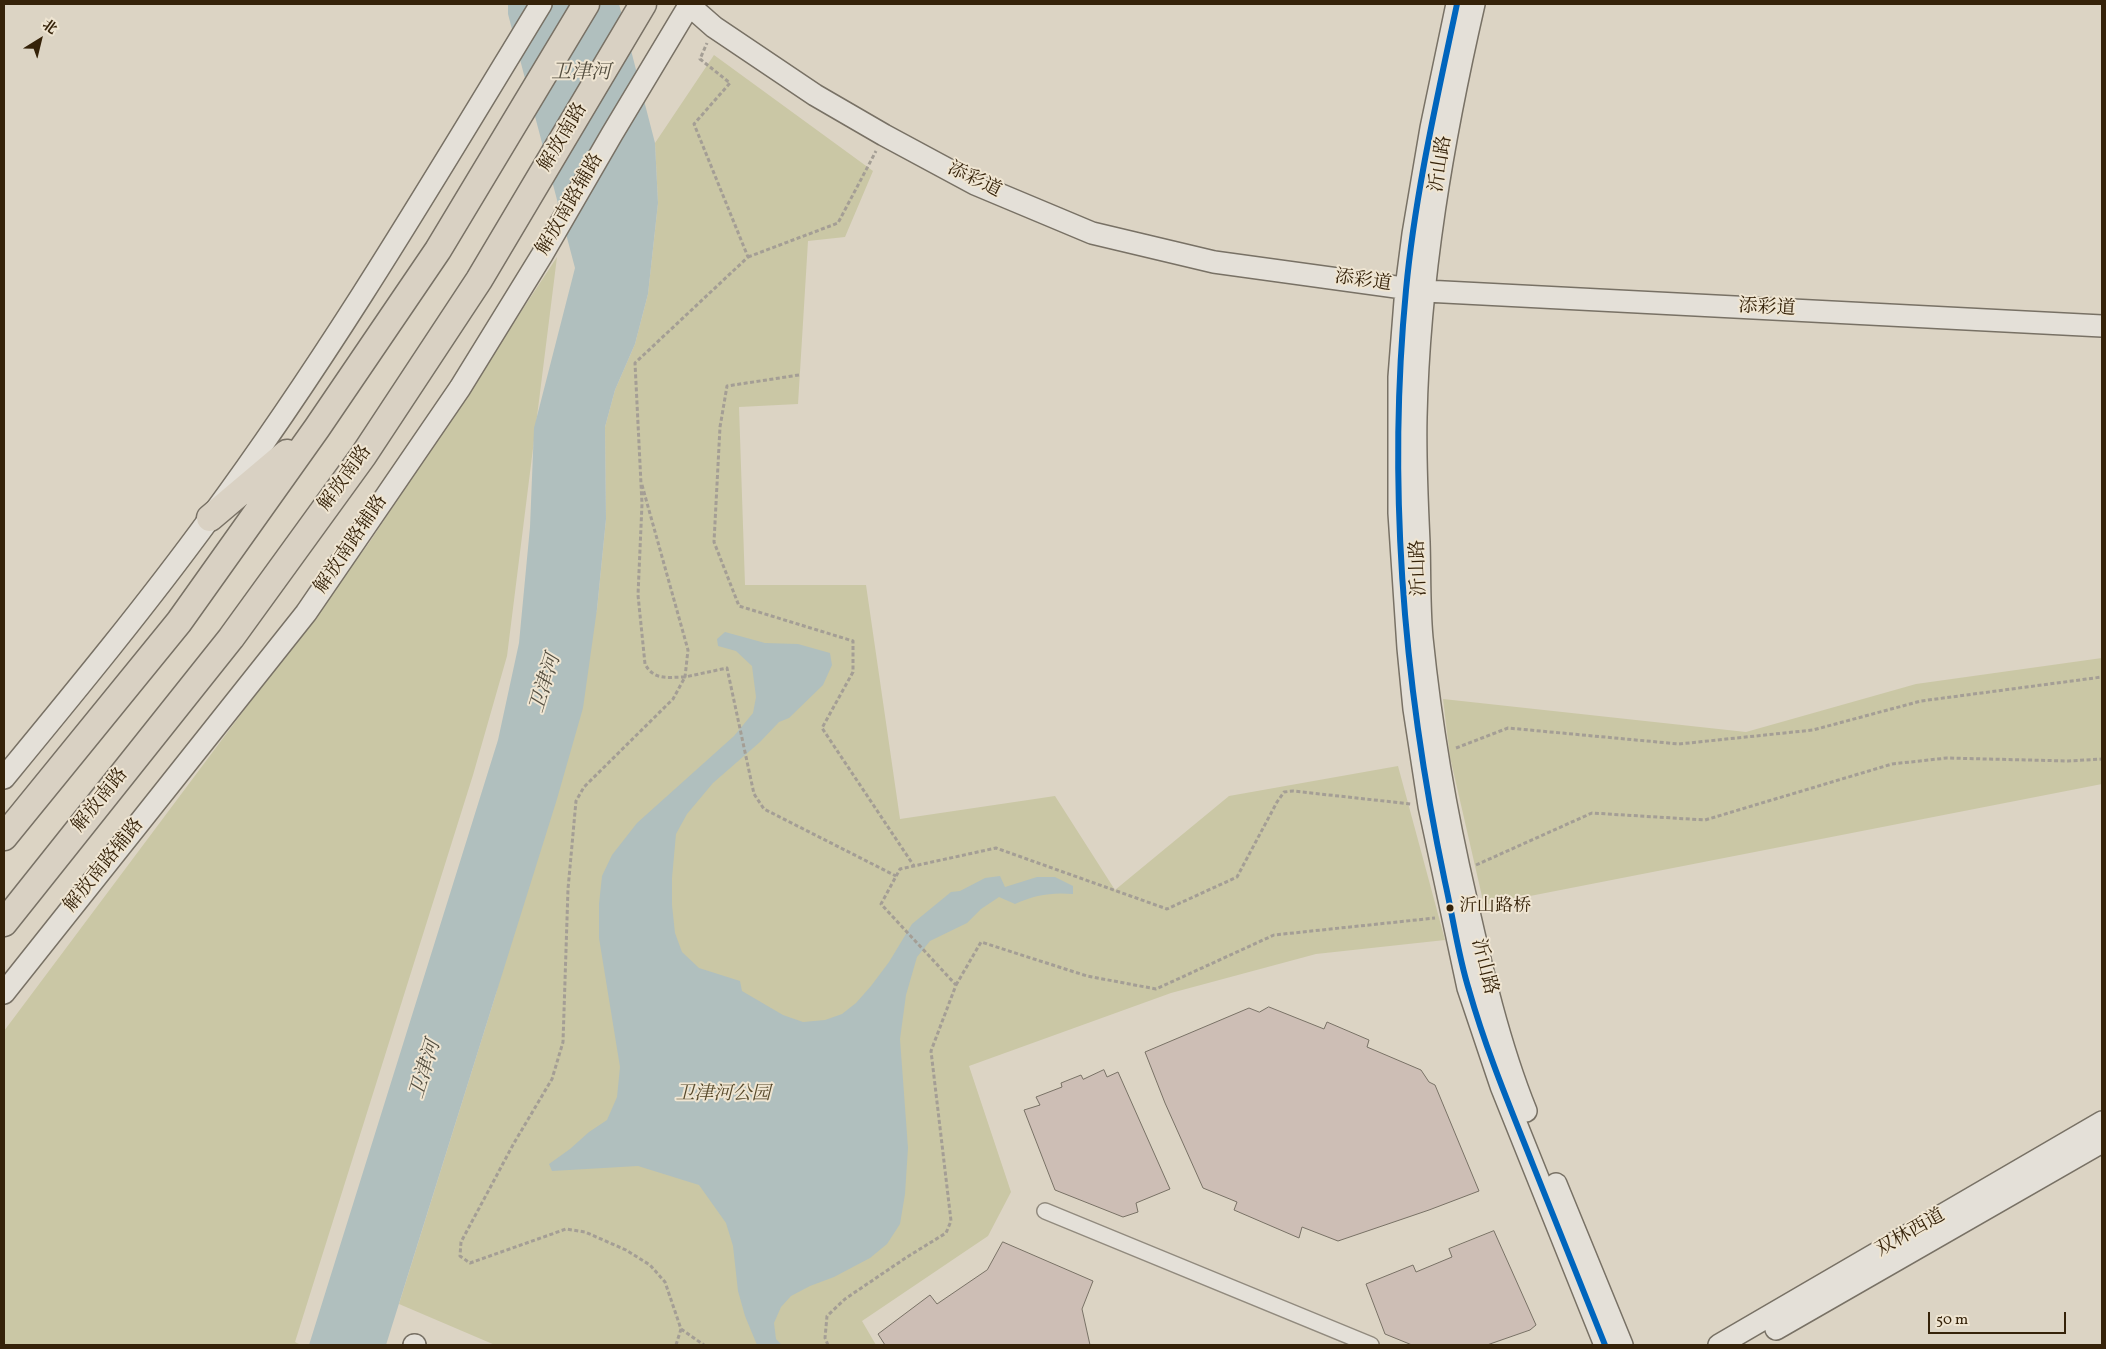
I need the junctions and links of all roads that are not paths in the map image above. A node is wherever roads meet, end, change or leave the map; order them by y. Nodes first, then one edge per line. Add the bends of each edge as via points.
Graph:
1 (541, 4) edge
2 (586, 4) edge
3 (643, 4) edge
4 (690, 4) edge
5 (1457, 4) edge
6 (1474, 4) edge
7 (1415, 289) junction
8 (2102, 326) edge
9 (316, 428) junction
10 (210, 518) junction
11 (4, 778) edge
12 (4, 838) edge
13 (4, 923) edge
14 (4, 993) edge
15 (2102, 1122) edge
16 (2102, 1142) edge
17 (1046, 1210) dead end
18 (1371, 1345) edge
19 (1604, 1345) edge
20 (1622, 1345) edge
21 (1719, 1345) edge
22 (1748, 1345) edge

1 - 10 street via 416,210 327,348
2 - 9 highway via 438,250
3 - 13 highway, 解放南路 via 479,280 363,456 230,638
4 - 7 street, 添彩道 via 714,27 884,135 975,184 1092,233 1214,262
4 - 14 street, 解放南路辅路 via 460,388 306,613
5 - 7 street, 沂山路 via 1413,234
6 - 7 street, 沂山路
7 - 8 street, 添彩道
7 - 19 street, 沂山路 via 1399,376 1399,513 1408,657 1429,806 1468,988 1485,1042
7 - 20 street, 沂山路 via 1422,634 1437,755 1484,972 1517,1087
9 - 10 highway
9 - 12 highway via 179,622
10 - 11 street
15 - 21 street, 双林西道
16 - 22 street, 双林西道
17 - 18 street

